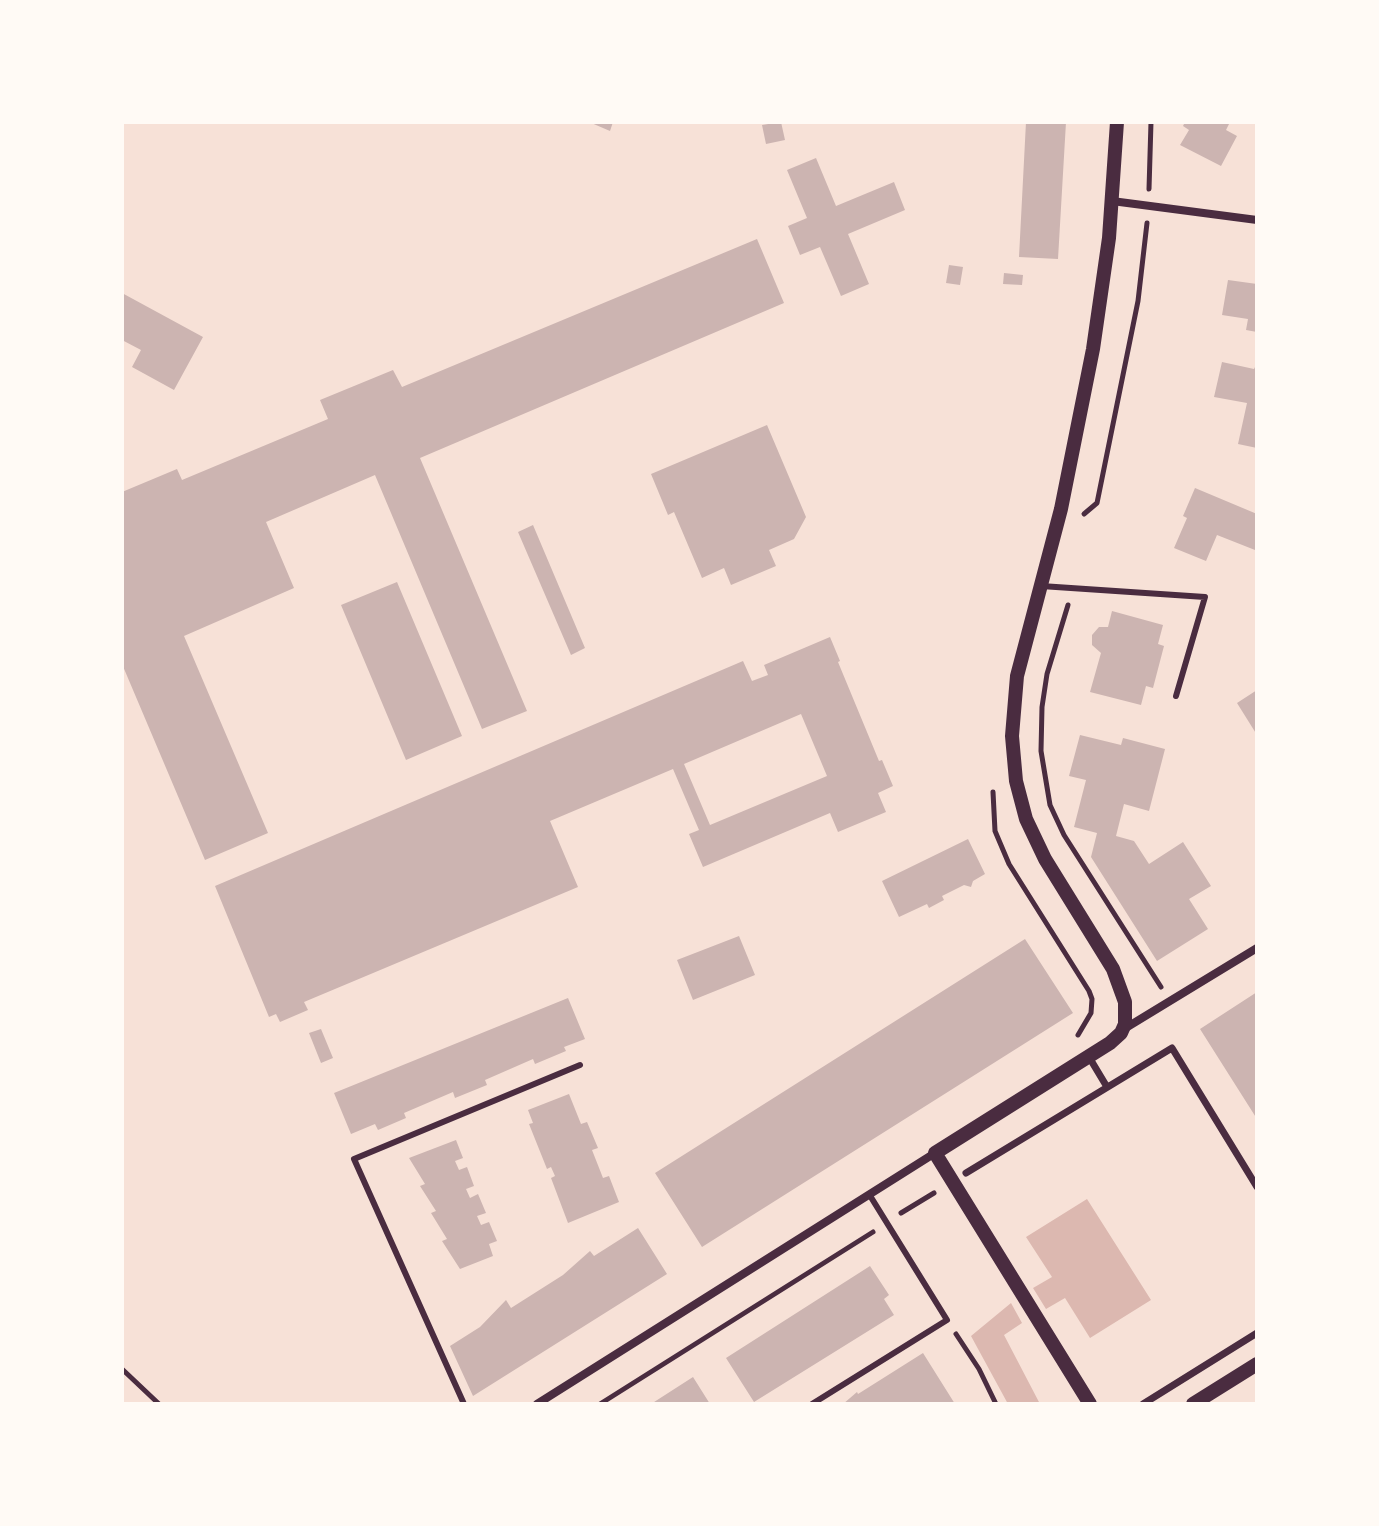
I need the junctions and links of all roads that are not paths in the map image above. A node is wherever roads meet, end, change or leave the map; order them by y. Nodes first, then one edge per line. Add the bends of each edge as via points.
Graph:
1 (1117, 122) edge
2 (1112, 201) junction
3 (1257, 220) edge
4 (1041, 586) junction
5 (1176, 696) dead end
6 (1257, 948) edge
7 (1123, 1029) junction
8 (1089, 1057) junction
9 (580, 1065) dead end
10 (1107, 1087) junction
11 (935, 1153) junction
12 (966, 1173) dead end
13 (1257, 1187) edge
14 (869, 1194) junction
15 (1257, 1333) edge
16 (1257, 1364) edge
17 (464, 1404) edge
18 (537, 1404) edge
19 (812, 1404) edge
20 (1090, 1404) edge
21 (1143, 1404) edge
22 (1193, 1404) edge

1 - 2 street
2 - 3 street
2 - 4 street via 1100,311
4 - 5 lane via 1205,597
4 - 7 street via 1013,698 1016,781 1045,859 1119,982 1126,1011
6 - 7 street
7 - 8 street
8 - 10 street
8 - 11 street
9 - 17 lane via 354,1159
10 - 12 street
10 - 13 street via 1172,1048
11 - 14 street
11 - 20 street
14 - 18 street
14 - 19 lane via 947,1320
15 - 21 street
16 - 22 street

